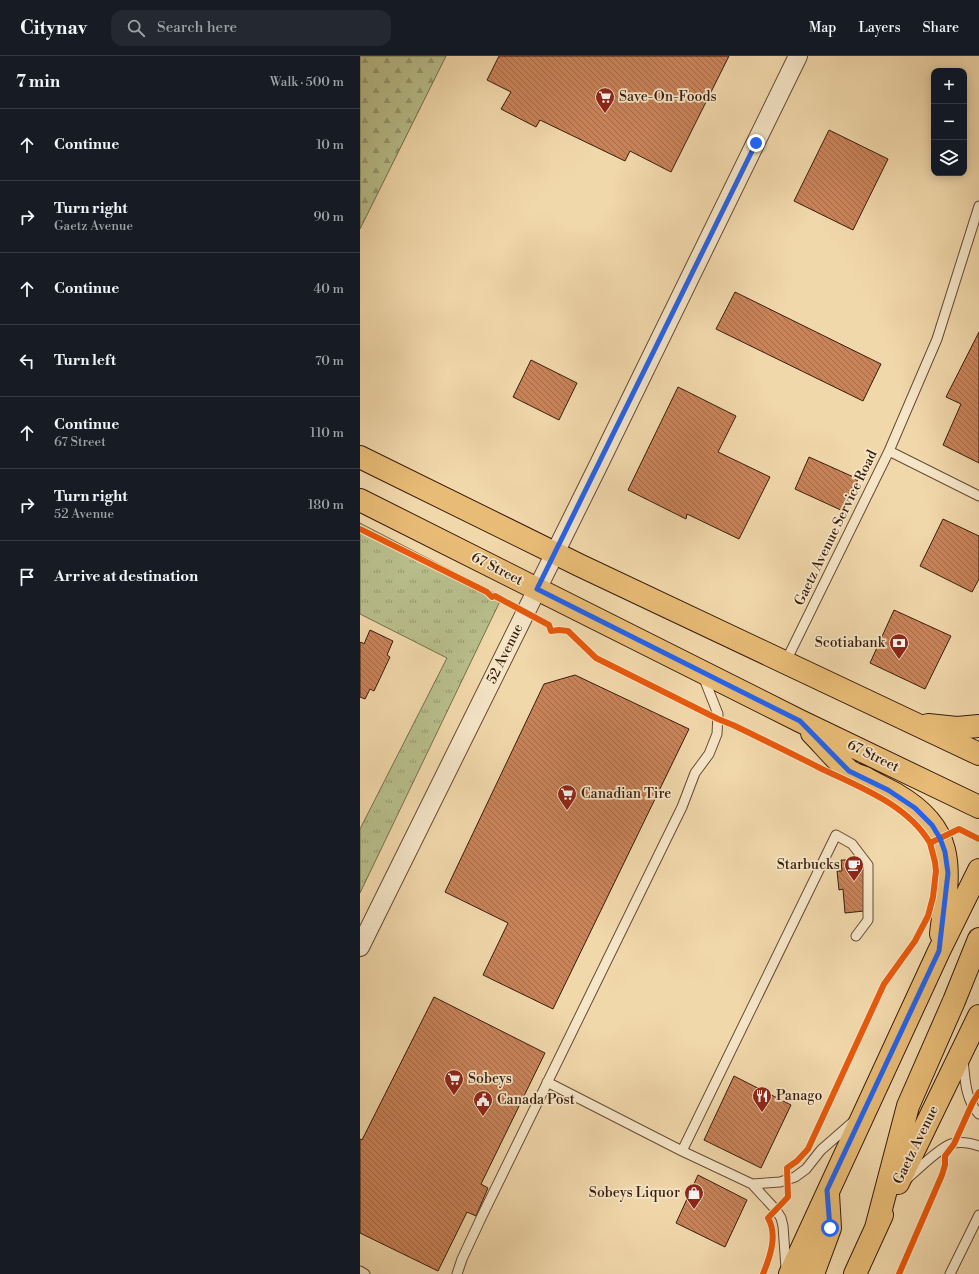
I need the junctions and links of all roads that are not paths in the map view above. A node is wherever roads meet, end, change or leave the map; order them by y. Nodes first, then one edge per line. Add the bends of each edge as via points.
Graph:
1 (798, 56) edge
2 (979, 206) edge
3 (889, 451) junction
4 (360, 457) edge
5 (979, 496) edge
6 (360, 500) edge
7 (555, 553) junction
8 (537, 589) junction
9 (785, 663) junction
10 (701, 671) junction
11 (800, 721) junction
12 (914, 724) junction
13 (979, 726) edge
14 (979, 754) edge
15 (979, 807) edge
16 (979, 870) edge
17 (856, 936) dead end
18 (979, 939) edge
19 (360, 948) edge
20 (939, 951) junction
21 (979, 1016) edge
22 (970, 1036) edge
23 (547, 1082) junction
24 (864, 1113) junction
25 (979, 1114) edge
26 (979, 1146) edge
27 (682, 1151) junction
28 (752, 1184) junction
29 (895, 1189) junction
30 (827, 1190) junction
31 (979, 1215) edge
32 (876, 1228) junction
33 (360, 1272) edge
34 (365, 1274) edge
35 (457, 1274) edge
36 (788, 1274) edge
37 (813, 1274) edge
38 (855, 1274) edge
39 (950, 1274) edge

1 - 7 street, 52 Avenue
2 - 3 lane via 937,339
3 - 5 lane, Gaetz Avenue Service Road
3 - 9 lane, Gaetz Avenue Service Road
4 - 7 main road
6 - 8 main road, 67 Street
7 - 8 street, 52 Avenue
7 - 9 main road
8 - 10 main road, 67 Street
8 - 19 street, 52 Avenue
9 - 12 main road
10 - 11 main road, 67 Street
10 - 23 lane via 718,714 717,734 709,754 695,773 682,807
11 - 15 main road, 67 Street
11 - 20 main road via 849,771 888,790 915,808 932,825 940,838 948,873
12 - 13 main road via 956,728
12 - 14 main road
16 - 20 main road
17 - 27 lane via 868,920 868,865 852,844 836,835
18 - 32 main road via 908,1106
20 - 24 main road
21 - 22 main road, Gaetz Avenue
22 - 25 lane via 967,1092
22 - 29 main road, Gaetz Avenue
23 - 27 lane
23 - 35 lane via 478,1223
24 - 28 lane via 820,1150 806,1169 795,1177 780,1182
24 - 30 main road
26 - 29 lane via 969,1143 951,1144
27 - 28 lane
28 - 36 lane via 781,1218
29 - 32 main road, Gaetz Avenue
30 - 36 main road
30 - 37 main road via 830,1228
31 - 39 lane
32 - 38 main road, Gaetz Avenue
33 - 34 lane

